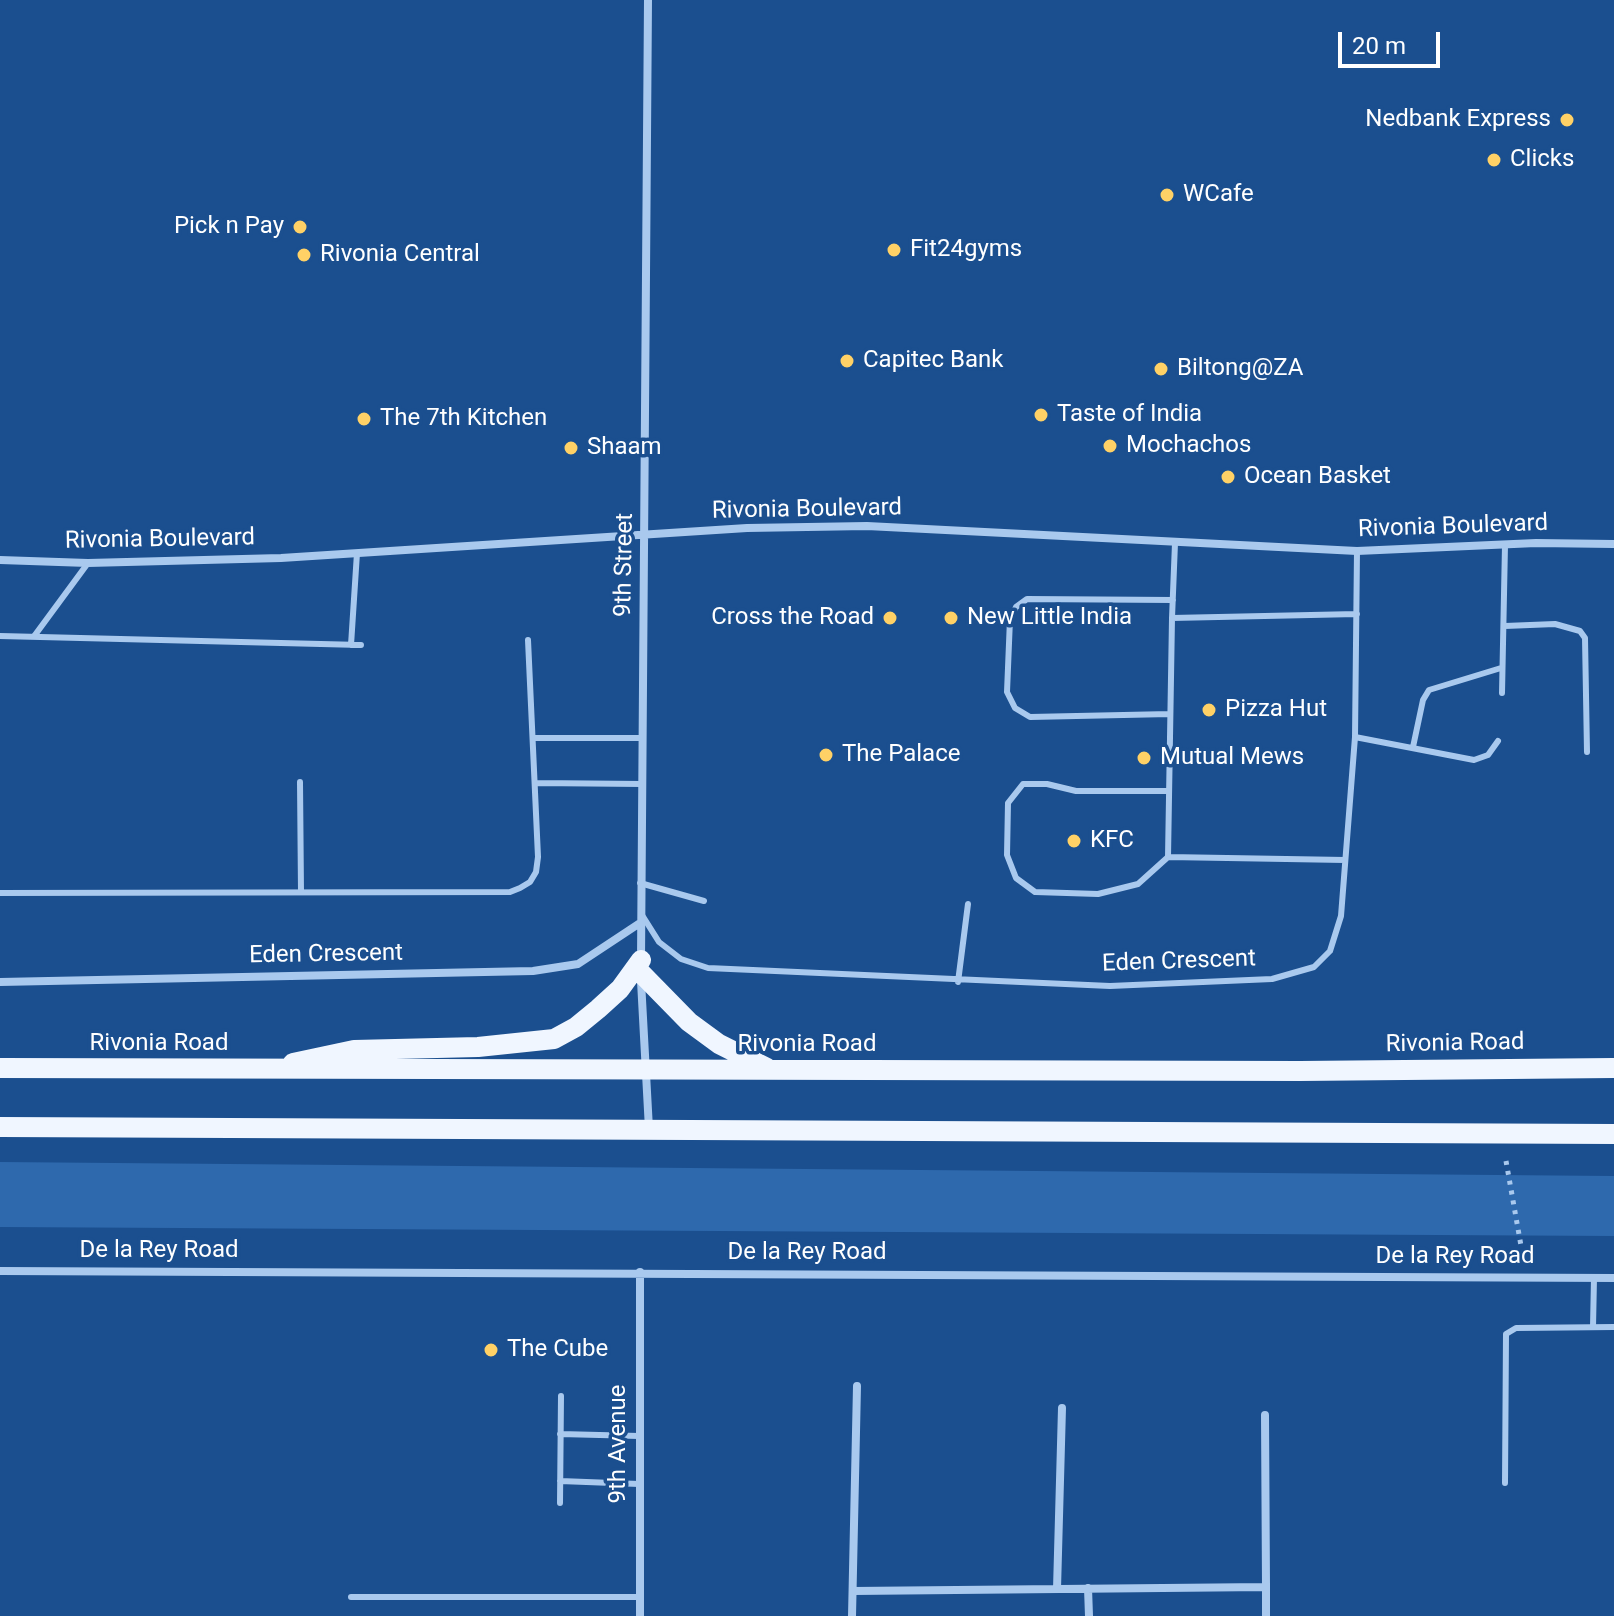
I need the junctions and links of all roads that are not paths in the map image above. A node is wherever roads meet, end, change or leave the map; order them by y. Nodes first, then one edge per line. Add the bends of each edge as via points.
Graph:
1 (648, 0) edge
2 (645, 535) junction
3 (1175, 543) junction
4 (1614, 544) edge
5 (1505, 545) junction
6 (1357, 551) junction
7 (357, 553) junction
8 (0, 560) edge
9 (88, 563) junction
10 (1173, 600) junction
11 (1357, 614) junction
12 (1172, 618) junction
13 (1505, 626) junction
14 (35, 635) junction
15 (0, 636) edge
16 (528, 640) dead end
17 (351, 645) junction
18 (361, 645) dead end
19 (1501, 668) junction
20 (1502, 693) dead end
21 (1170, 714) junction
22 (1355, 737) junction
23 (533, 738) junction
24 (643, 738) junction
25 (1498, 741) dead end
26 (1413, 747) junction
27 (1587, 752) dead end
28 (300, 782) dead end
29 (535, 783) junction
30 (642, 784) junction
31 (1168, 791) junction
32 (1168, 857) junction
33 (1345, 860) junction
34 (640, 883) junction
35 (301, 892) junction
36 (0, 893) edge
37 (704, 901) dead end
38 (968, 904) dead end
39 (641, 919) junction
40 (640, 966) junction
41 (0, 982) edge
42 (958, 982) junction
43 (0, 1068) edge
44 (647, 1068) junction
45 (1614, 1068) edge
46 (270, 1071) junction
47 (774, 1071) junction
48 (0, 1127) edge
49 (649, 1129) junction
50 (1614, 1134) edge
51 (0, 1271) edge
52 (640, 1272) junction
53 (1594, 1278) junction
54 (1614, 1278) edge
55 (1593, 1327) junction
56 (1614, 1327) edge
57 (857, 1386) dead end
58 (561, 1396) dead end
59 (1062, 1408) dead end
60 (1265, 1415) dead end
61 (560, 1434) junction
62 (639, 1436) junction
63 (560, 1481) junction
64 (1505, 1483) dead end
65 (639, 1484) junction
66 (560, 1503) dead end
67 (1266, 1587) junction
68 (1088, 1588) junction
69 (1057, 1589) junction
70 (853, 1591) junction
71 (351, 1597) dead end
72 (640, 1597) junction
73 (640, 1616) edge
74 (852, 1616) edge
75 (1089, 1616) edge
76 (1266, 1616) edge

1 - 2 street, 9th Street
2 - 3 street, Rivonia Boulevard via 867,526
2 - 7 street, Rivonia Boulevard
2 - 24 street, 9th Street
3 - 6 street, Rivonia Boulevard
3 - 10 lane
4 - 5 street, Rivonia Boulevard
5 - 6 street, Rivonia Boulevard
5 - 13 lane
6 - 11 lane, Eden Crescent
7 - 9 street, Rivonia Boulevard
7 - 17 lane
8 - 9 street, Rivonia Boulevard
9 - 14 lane
10 - 12 lane
10 - 21 lane via 1027,599 1010,619 1007,692 1015,708 1030,717
11 - 12 lane
11 - 22 lane, Eden Crescent
12 - 21 lane
13 - 19 lane
13 - 27 lane via 1565,625 1585,638
14 - 15 lane
14 - 17 lane
16 - 23 lane
17 - 18 lane
19 - 20 lane
19 - 26 lane via 1429,690
21 - 31 lane
22 - 26 lane
22 - 33 lane, Eden Crescent
23 - 24 lane
23 - 29 lane
24 - 30 street, 9th Street
25 - 26 lane via 1488,755 1474,760
28 - 35 lane
29 - 30 lane
29 - 35 lane via 536,872 520,888
30 - 34 street, 9th Street
31 - 32 lane
31 - 32 lane via 1076,791 1023,784 1008,803 1007,855 1016,878 1035,892 1098,894 1138,884
32 - 33 lane
33 - 42 lane, Eden Crescent via 1341,916 1330,951 1314,967 1293,975 1110,986
34 - 37 lane
34 - 39 street, 9th Street
35 - 36 lane
38 - 42 lane
39 - 40 street, 9th Street
39 - 41 street, Eden Crescent via 578,964 533,971
39 - 42 lane, Eden Crescent via 681,959 708,968
40 - 44 street, 9th Street
40 - 46 main road via 598,1009 554,1039 354,1050
40 - 47 main road via 689,1022 719,1044
43 - 46 main road, Rivonia Road
44 - 46 main road, Rivonia Road
44 - 47 main road, Rivonia Road
44 - 49 street, 9th Street
45 - 47 main road, Rivonia Road
48 - 49 main road
49 - 50 main road
51 - 52 street, De la Rey Road
52 - 53 street, De la Rey Road
52 - 62 street, 9th Avenue
53 - 54 street, De la Rey Road
53 - 55 lane
55 - 56 lane
55 - 64 lane via 1516,1328 1506,1334
57 - 70 street
58 - 61 lane
59 - 69 street
60 - 67 street
61 - 62 lane
61 - 63 lane
62 - 65 street, 9th Avenue
63 - 65 lane
63 - 66 lane
65 - 72 street, 9th Avenue
67 - 68 street
67 - 76 street
68 - 69 street
68 - 75 street
69 - 70 street
70 - 74 street
71 - 72 lane
72 - 73 street, 9th Avenue

